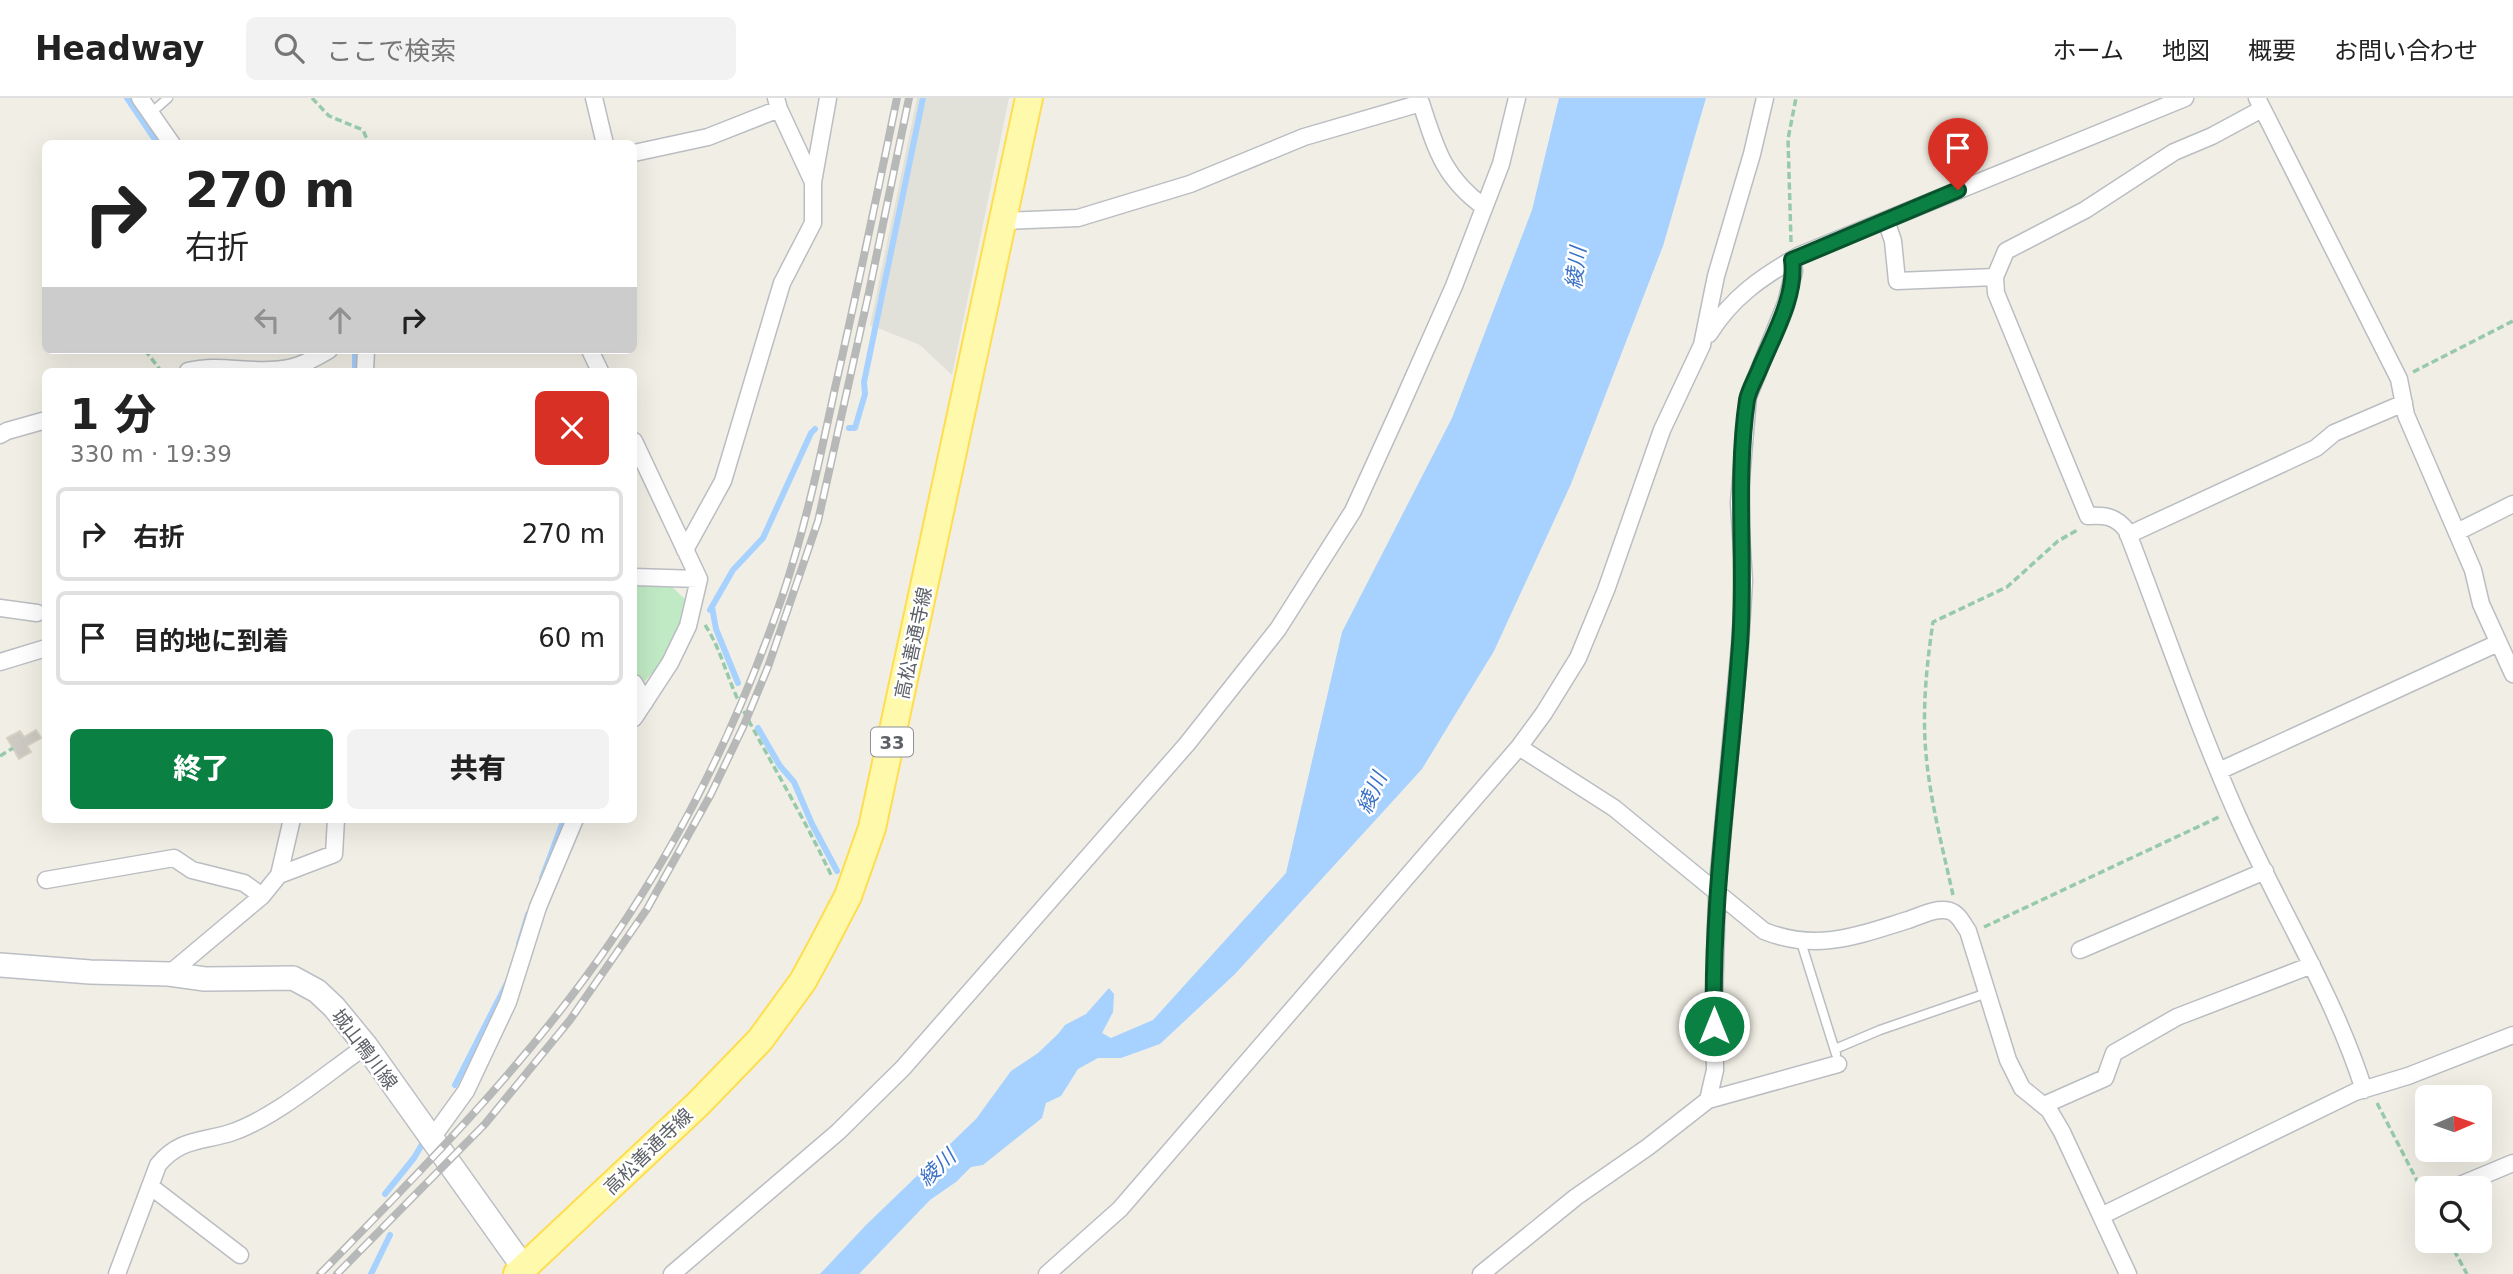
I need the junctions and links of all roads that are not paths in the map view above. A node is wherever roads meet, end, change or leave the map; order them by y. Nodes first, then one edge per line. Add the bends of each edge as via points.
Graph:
1 (140, 98) edge
2 (168, 98) edge
3 (594, 98) edge
4 (828, 98) edge
5 (1029, 98) edge
6 (1517, 98) edge
7 (1765, 98) edge
8 (2143, 98) edge
9 (2185, 98) edge
10 (777, 104) edge
11 (2260, 104) edge
12 (152, 112) junction
13 (2151, 113) junction
14 (170, 140) edge
15 (605, 140) edge
16 (637, 152) edge
17 (813, 182) junction
18 (1484, 207) junction
19 (1886, 220) junction
20 (1004, 221) junction
21 (1792, 260) junction
22 (1995, 277) junction
23 (1702, 345) junction
24 (322, 354) edge
25 (286, 368) edge
26 (2404, 402) junction
27 (42, 421) edge
28 (0, 435) edge
29 (637, 447) edge
30 (2513, 504) edge
31 (2456, 532) junction
32 (2128, 535) junction
33 (685, 550) junction
34 (637, 577) edge
35 (699, 579) junction
36 (0, 607) edge
37 (37, 613) dead end
38 (2498, 643) junction
39 (42, 649) edge
40 (0, 662) edge
41 (2513, 674) edge
42 (637, 688) edge
43 (645, 702) junction
44 (637, 714) edge
45 (1519, 747) junction
46 (2218, 771) junction
47 (291, 823) edge
48 (336, 823) edge
49 (573, 823) edge
50 (2265, 871) junction
51 (279, 875) junction
52 (46, 880) dead end
53 (1717, 893) junction
54 (262, 895) junction
55 (1801, 942) junction
56 (2080, 950) dead end
57 (0, 965) edge
58 (2312, 965) junction
59 (169, 974) junction
60 (1987, 993) junction
61 (2513, 1035) edge
62 (366, 1046) junction
63 (1837, 1057) junction
64 (2367, 1089) junction
65 (1708, 1100) junction
66 (2043, 1105) junction
67 (432, 1138) junction
68 (2513, 1163) edge
69 (2481, 1176) edge
70 (150, 1186) junction
71 (2101, 1216) junction
72 (240, 1255) dead end
73 (521, 1271) edge
74 (117, 1274) edge
75 (671, 1274) edge
76 (1047, 1274) edge
77 (1480, 1274) edge
78 (2128, 1274) edge

1 - 12 street
2 - 12 lane
3 - 15 street
4 - 17 street
5 - 20 main road, 高松善通寺線 / 33
6 - 18 street via 1501,164
7 - 23 street
8 - 13 street
9 - 13 street
10 - 16 street via 708,137
10 - 17 street
11 - 22 street via 2213,136 2174,152 2085,210 2006,251
11 - 26 street via 2399,379
12 - 14 street
13 - 19 street
17 - 33 street via 813,223 782,282 723,481
18 - 20 street via 1464,192 1440,160 1420,103 1304,137 1190,184 1078,218
18 - 75 street via 1454,286 1353,510 1278,629 1187,744 904,1068 838,1132
19 - 21 street
19 - 22 street via 1897,281
20 - 73 main road, 高松善通寺線 / 33 via 872,828 848,896 803,981 760,1040
21 - 23 street via 1745,289
21 - 53 street via 1794,271 1786,303 1748,397 1739,503 1744,581
22 - 32 street via 1996,293 2088,516 2109,516 2121,522
23 - 45 street via 1662,430 1578,658
24 - 25 street
26 - 31 street
26 - 32 street
27 - 28 street
29 - 33 street
30 - 31 street
31 - 38 street
32 - 46 street
33 - 35 street
34 - 35 street
35 - 43 street via 688,626
36 - 37 street
38 - 41 street
38 - 46 street
39 - 40 street
42 - 43 street
43 - 44 street
45 - 53 street via 1614,808
45 - 76 street via 1120,1209
46 - 50 street
47 - 51 street
48 - 51 street via 334,854
49 - 67 street via 538,907 503,1014 466,1091
50 - 56 street
50 - 58 street
51 - 54 street
52 - 54 street via 174,858 192,870 244,883
53 - 55 street via 1764,931
53 - 65 street via 1715,1070
54 - 59 street
55 - 60 street via 1868,933 1938,910 1951,912 1969,934
55 - 63 lane
57 - 59 main road, 城山鴨川線
58 - 64 street
58 - 66 street via 2177,1017 2114,1053 2105,1078
59 - 62 main road, 城山鴨川線 via 205,979 293,978 317,991
60 - 63 lane via 1880,1030
60 - 66 street via 2022,1088
61 - 64 street
62 - 67 main road, 城山鴨川線
62 - 70 street via 256,1123 169,1152
63 - 65 street
64 - 71 street
65 - 77 street
66 - 71 street via 2062,1132
67 - 73 main road, 城山鴨川線
68 - 69 street
70 - 72 street
70 - 74 street
71 - 78 street

